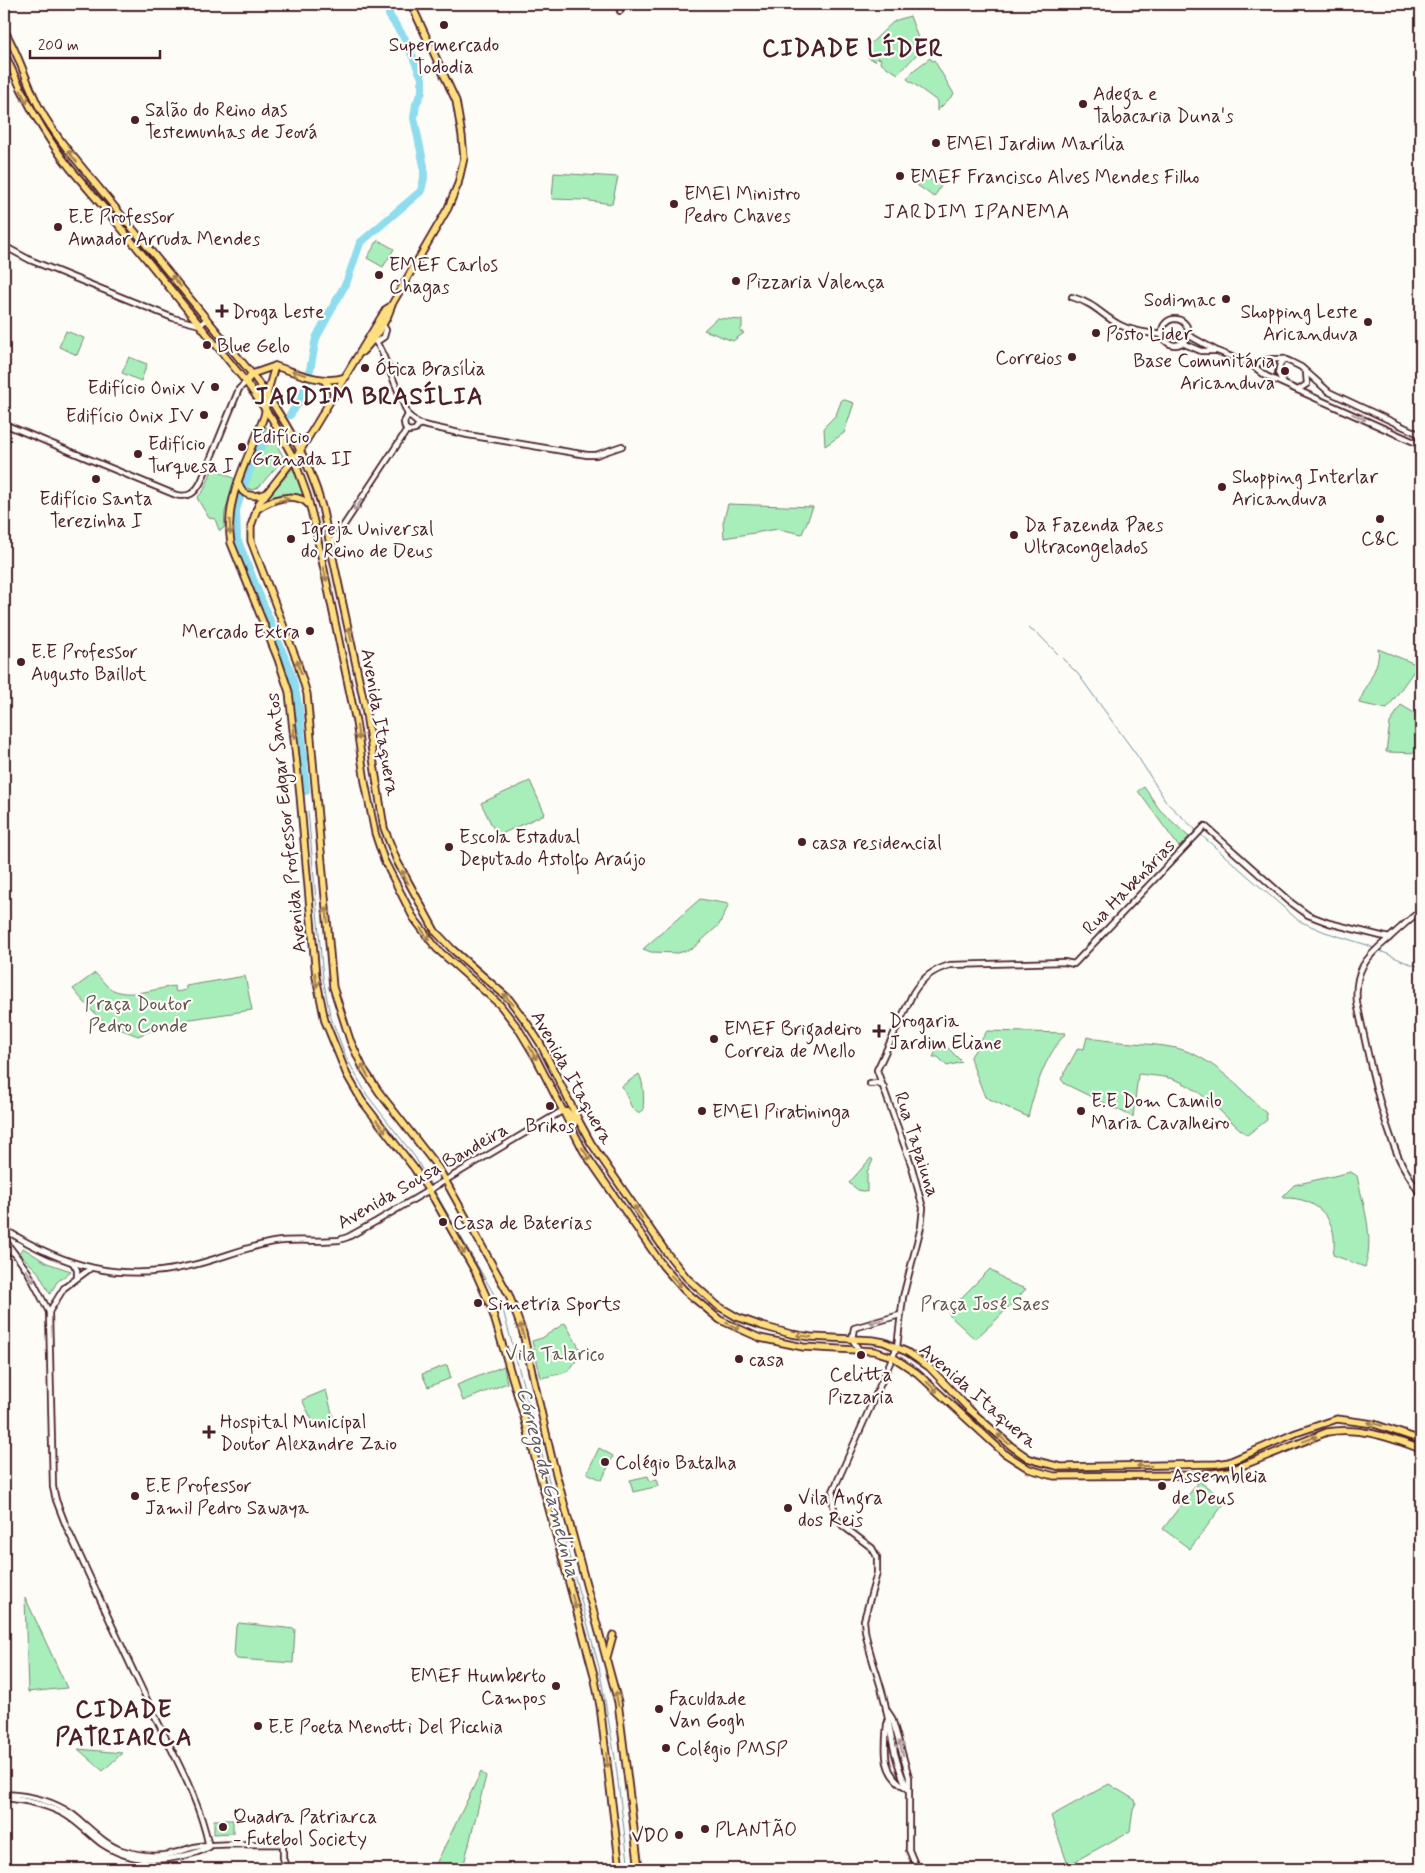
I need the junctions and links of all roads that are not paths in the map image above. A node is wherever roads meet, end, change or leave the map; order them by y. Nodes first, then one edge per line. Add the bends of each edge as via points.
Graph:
1 (411, 4) edge
2 (621, 4) edge
3 (620, 11) dead end
4 (4, 30) edge
5 (4, 52) edge
6 (4, 246) edge
7 (1072, 297) dead end
8 (207, 319) junction
9 (381, 322) junction
10 (200, 325) junction
11 (373, 330) junction
12 (1188, 335) junction
13 (1163, 336) junction
14 (376, 340) junction
15 (1182, 343) junction
16 (1216, 351) junction
17 (362, 352) junction
18 (1284, 359) junction
19 (1252, 365) junction
20 (275, 366) junction
21 (1306, 371) junction
22 (252, 374) junction
23 (346, 377) junction
24 (323, 380) junction
25 (246, 382) junction
26 (1284, 384) junction
27 (1298, 390) junction
28 (267, 395) junction
29 (334, 396) junction
30 (265, 408) junction
31 (408, 415) junction
32 (4, 424) edge
33 (420, 424) junction
34 (407, 430) junction
35 (1421, 435) edge
36 (1421, 445) edge
37 (622, 446) dead end
38 (300, 451) junction
39 (294, 459) junction
40 (239, 480) junction
41 (265, 494) junction
42 (309, 505) junction
43 (254, 512) junction
44 (331, 541) junction
45 (321, 556) junction
46 (1421, 910) edge
47 (1389, 938) junction
48 (876, 1070) joint
49 (870, 1084) dead end
50 (884, 1088) junction
51 (562, 1111) junction
52 (591, 1143) junction
53 (444, 1181) junction
54 (430, 1190) junction
55 (1421, 1196) edge
56 (4, 1229) edge
57 (16, 1236) junction
58 (5, 1241) edge
59 (4, 1249) edge
60 (14, 1253) junction
61 (73, 1263) junction
62 (91, 1268) junction
63 (77, 1277) junction
64 (49, 1312) junction
65 (900, 1315) junction
66 (852, 1339) junction
67 (897, 1347) junction
68 (859, 1350) junction
69 (893, 1356) junction
70 (1421, 1440) edge
71 (1421, 1449) edge
72 (613, 1635) dead end
73 (607, 1659) junction
74 (886, 1709) junction
75 (887, 1719) junction
76 (908, 1789) junction
77 (4, 1794) edge
78 (4, 1798) edge
79 (209, 1847) junction
80 (917, 1868) edge
81 (286, 1869) edge
82 (620, 1869) edge
83 (639, 1869) edge

1 - 9 main road via 456,101 464,158 448,208 386,308
2 - 3 street
8 -> 4 main road, Avenida Itaquera via 54,131
5 -> 10 main road, Avenida Itaquera via 29,108 48,140
6 - 10 street via 30,260 168,316
7 - 13 street via 1090,302 1126,328
8 - 10 street
8 - 22 main road, Avenida Itaquera
9 - 11 main road
9 - 14 main road
10 - 25 main road, Avenida Itaquera
11 - 14 main road via 371,337
11 - 17 main road
12 - 13 street via 1185,323 1174,319 1165,325
12 - 15 street
12 - 16 street
13 - 15 street via 1169,343
14 - 17 main road
14 - 31 street
15 - 16 street via 1193,349
16 - 19 street
17 - 23 main road, Avenida Professor Edgar Santos
18 - 19 street
18 - 21 street
18 - 26 street via 1278,368
19 - 26 street
20 - 22 main road
24 -> 20 main road
20 - 28 main road, Avenida Professor Edgar Santos
21 - 27 street via 1307,384
21 - 35 street via 1322,387 1339,397
22 - 25 main road
22 - 28 main road, Avenida Itaquera
23 - 24 main road
23 - 29 main road, Avenida Professor Edgar Santos
24 - 29 main road via 331,387
25 - 30 main road, Avenida Itaquera
25 - 32 street via 239,389 201,482 193,493 184,496
26 - 27 street
27 -> 36 street
28 - 30 main road, Avenida Professor Edgar Santos
28 - 38 main road, Avenida Itaquera
29 - 38 main road, Avenida Professor Edgar Santos
30 - 39 main road, Avenida Itaquera
30 - 40 main road, Avenida Professor Edgar Santos
31 - 33 street
31 - 34 street via 404,422
33 - 34 street via 415,430
33 - 37 street via 587,455
34 -> 44 street
38 - 39 main road, Avenida Professor Edgar Santos
38 - 44 main road, Avenida Itaquera via 318,492
39 - 41 main road, Avenida Professor Edgar Santos
39 - 42 main road, Avenida Itaquera
40 - 41 main road via 239,488 245,494
40 -> 54 main road, Avenida Professor Edgar Santos via 229,513 230,533 288,692 321,1006 333,1044 354,1088
41 - 43 main road, Avenida Professor Edgar Santos
43 -> 42 main road via 268,503 287,498 302,499
42 - 45 main road, Avenida Itaquera
53 -> 43 main road, Avenida Professor Edgar Santos via 421,1144 373,1084 352,1046 340,1010 334,988 307,694 251,541 250,526
44 - 45 street
52 -> 44 main road, Avenida Itaquera via 527,1023 509,1000 435,931 392,848 382,816 367,714
45 -> 51 main road, Avenida Itaquera via 356,722 370,812 384,860 413,917 431,943 500,1006 518,1028
46 - 47 street
47 - 48 street, Rua Habenárias via 1308,915 1204,827 1074,964 958,964 938,968 925,977 913,993
47 - 55 street via 1371,953 1360,970 1356,982 1357,1003 1390,1134 1399,1158
48 - 50 street, Rua Tapaiuna
49 - 50 street via 878,1083
50 - 65 street, Rua Tapaiuna via 923,1208
51 - 52 main road via 570,1113 583,1136
51 - 53 street, Avenida Sousa Bandeira
51 -> 68 main road, Avenida Itaquera via 584,1152 663,1266 708,1312 760,1338 819,1349
66 -> 52 main road, Avenida Itaquera via 791,1334 751,1323 718,1306 681,1272
53 - 54 street, Avenida Sousa Bandeira
73 -> 53 main road, Avenida Professor Edgar Santos via 552,1459 521,1326 509,1296
54 - 62 street, Avenida Sousa Bandeira via 348,1238 274,1242 190,1266 155,1272 127,1274
54 -> 82 main road, Avenida Professor Edgar Santos via 486,1294 524,1417 594,1675
56 - 57 street, Avenida Sousa Bandeira
57 - 58 street
57 - 61 street, Avenida Sousa Bandeira
58 - 60 street
59 - 60 street
60 -> 64 street
61 - 62 street, Avenida Sousa Bandeira
61 - 63 street
62 - 63 street
63 - 64 street via 64,1288
64 - 79 street via 52,1469 56,1500 177,1759
65 -> 66 street via 854,1328
65 - 67 street, Rua Tapaiuna
66 - 67 main road, Avenida Itaquera via 873,1340
66 - 68 street
67 - 69 street, Rua Tapaiuna
70 -> 67 main road, Avenida Itaquera via 1374,1424 1337,1419 1217,1464 1052,1466 1028,1458 1011,1446 970,1410 929,1367
68 - 69 main road, Avenida Itaquera
69 -> 71 main road, Avenida Itaquera via 917,1373 1004,1453 1029,1469 1054,1476 1229,1471 1336,1430 1364,1431
69 - 74 street, Rua Tapaiuna via 835,1486 833,1498 837,1519 877,1556 877,1573 864,1624
72 - 73 main road
83 -> 73 main road, Avenida Professor Edgar Santos via 618,1702
74 - 75 street
76 -> 74 street via 906,1765 892,1718
75 - 76 street
75 - 76 street via 885,1744 888,1766 894,1780
76 - 80 street via 909,1850
77 - 79 street via 46,1800 71,1813 112,1846 130,1852 172,1854
78 - 79 street via 44,1804 68,1816 117,1853 136,1859 173,1859
79 - 81 street via 284,1844

